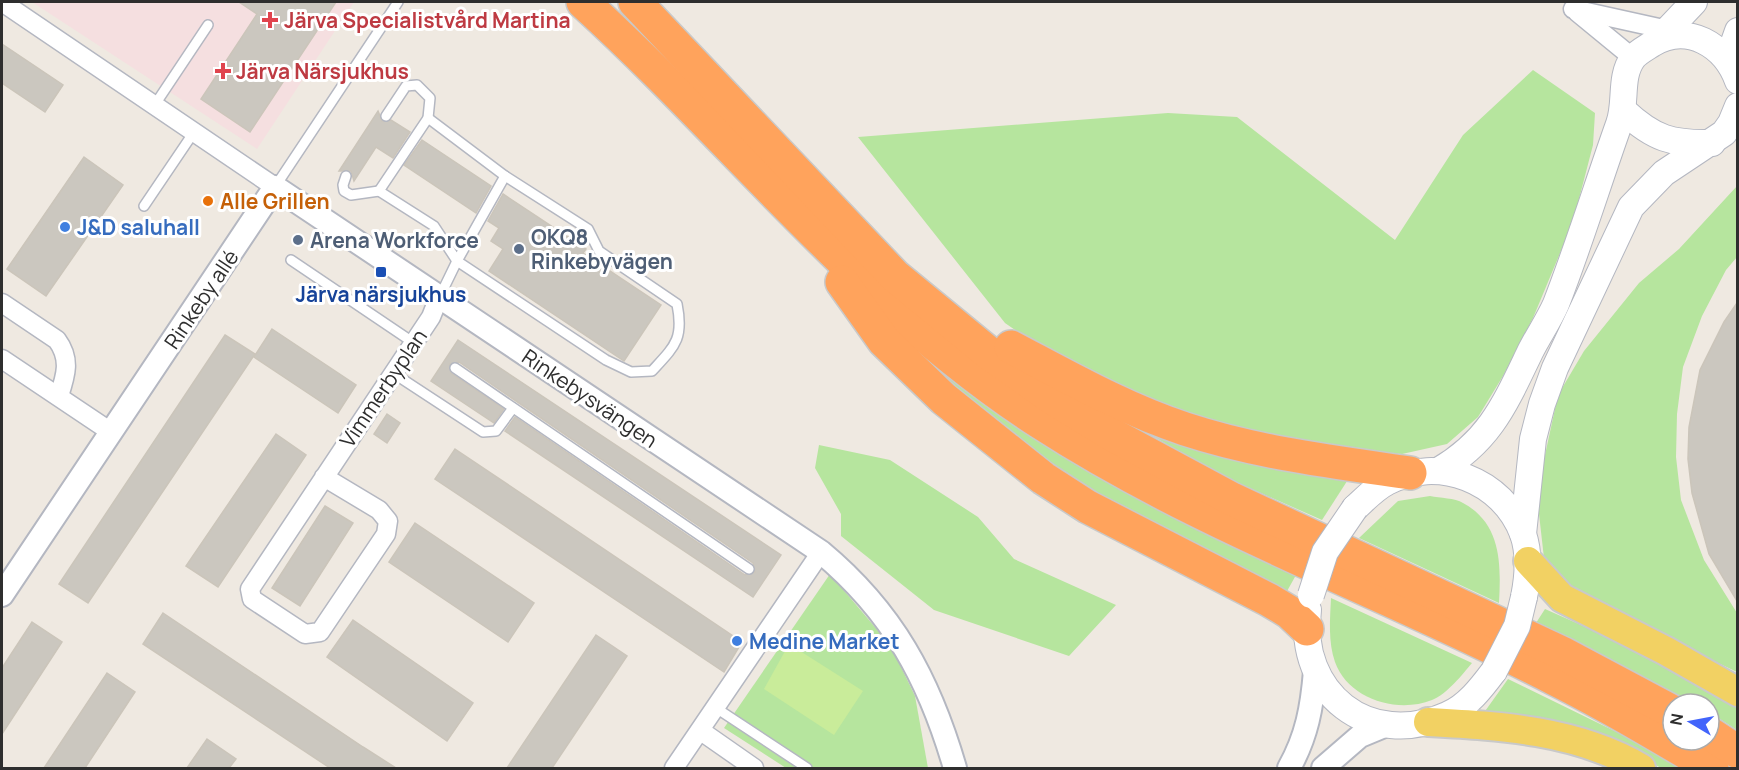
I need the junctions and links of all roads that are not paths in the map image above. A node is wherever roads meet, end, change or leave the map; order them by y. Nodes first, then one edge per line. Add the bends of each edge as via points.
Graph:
1 (2, 2) edge
2 (398, 2) edge
3 (583, 2) edge
4 (635, 2) edge
5 (1694, 2) edge
6 (1568, 5) edge
7 (208, 25) dead end
8 (1737, 31) edge
9 (1663, 35) junction
10 (1633, 58) junction
11 (1734, 69) edge
12 (1737, 105) edge
13 (154, 106) junction
14 (1624, 111) junction
15 (386, 116) dead end
16 (428, 118) junction
17 (194, 132) junction
18 (1725, 137) edge
19 (346, 176) dead end
20 (505, 176) junction
21 (275, 187) junction
22 (379, 191) junction
23 (144, 206) dead end
24 (819, 241) junction
25 (291, 260) dead end
26 (457, 261) junction
27 (439, 297) junction
28 (925, 301) junction
29 (2, 303) edge
30 (414, 343) junction
31 (2, 359) edge
32 (455, 369) dead end
33 (393, 373) junction
34 (59, 396) junction
35 (513, 408) junction
36 (111, 432) junction
37 (1424, 472) junction
38 (324, 477) junction
39 (1523, 534) junction
40 (820, 552) junction
41 (1528, 561) junction
42 (749, 569) dead end
43 (2, 595) edge
44 (1307, 629) junction
45 (1315, 670) junction
46 (1737, 692) edge
47 (1661, 706) edge
48 (716, 708) junction
49 (1428, 722) junction
50 (1384, 726) junction
51 (700, 730) junction
52 (1721, 741) edge
53 (1737, 752) edge
54 (956, 764) edge
55 (674, 768) edge
56 (754, 768) edge
57 (807, 768) edge
58 (1289, 768) edge
59 (1323, 768) edge
60 (1641, 768) edge
61 (1712, 768) edge

1 - 13 street, Rinkebysvängen
2 - 21 lane, Rinkeby allé
3 - 24 highway via 652,65
4 - 28 highway via 862,242
5 - 9 main road
6 - 9 street
6 - 10 street
7 - 13 lane
8 - 11 main road
9 - 10 main road
9 - 11 main road via 1696,38 1717,48
10 - 14 main road via 1626,76
12 - 18 main road
13 - 17 street, Rinkebysvängen
14 - 18 main road via 1666,141
14 - 37 main road via 1555,306 1507,403 1467,452
15 - 16 lane via 406,86 417,85 430,98
16 - 20 lane
16 - 22 lane
17 - 21 street, Rinkebysvängen
17 - 23 lane
18 - 39 main road via 1664,173 1631,207 1542,404 1533,440
19 - 22 lane via 344,191 351,195
20 - 26 lane
20 - 26 lane via 588,229 599,251 677,304 682,327 672,349 652,371 631,372 606,360
21 - 27 street, Rinkebysvängen
21 - 36 street, Rinkeby allé
22 - 26 lane via 434,226
24 - 44 highway via 849,295 884,341 989,437 1088,507 1269,600
24 - 61 highway via 909,324 974,376 1060,434 1222,523 1555,679
25 - 30 lane
26 - 27 lane
27 - 30 street, Vimmerbyplan
27 - 40 street, Rinkebysvängen
28 - 37 highway via 1082,386 1184,429 1251,448
28 - 47 highway via 990,354 1111,434 1232,499 1564,654
29 - 34 street via 63,348 67,362
30 - 33 street, Vimmerbyplan
31 - 34 street
32 - 35 lane
33 - 35 lane via 483,432 496,431
33 - 38 street, Vimmerbyplan
34 - 36 street
35 - 42 lane
36 - 43 street, Rinkeby allé
37 - 39 main road via 1457,474 1489,490 1514,516
37 - 44 main road, bridge via 1386,482 1355,508 1325,552 1311,595
38 - 38 street, Vimmerbyplan via 379,510 388,521 386,534 320,632 305,634 252,599 250,589
39 - 41 main road
40 - 48 street
40 - 54 street, Rinkebysvängen via 870,597 901,638
41 - 46 main road via 1562,598
41 - 49 main road, bridge via 1516,626 1494,672 1449,715
44 - 45 main road
45 - 50 main road via 1347,710
45 - 58 street via 1311,716 1302,745
48 - 51 street
48 - 57 lane
49 - 50 main road
49 - 60 main road via 1535,730 1579,741
50 - 59 street via 1360,736
51 - 55 street
51 - 56 street
52 - 53 highway

